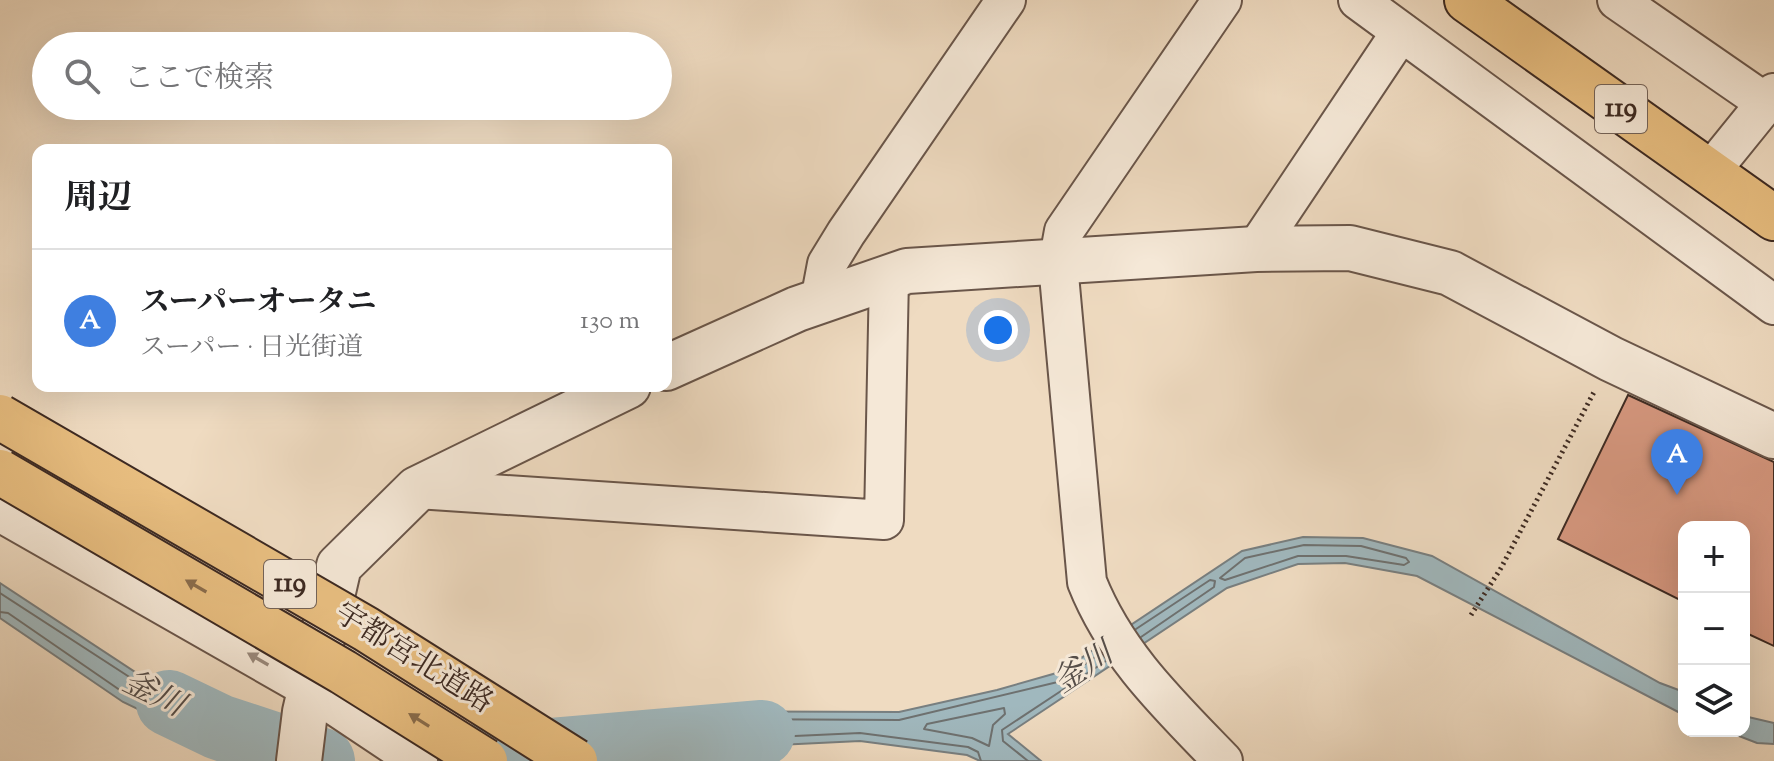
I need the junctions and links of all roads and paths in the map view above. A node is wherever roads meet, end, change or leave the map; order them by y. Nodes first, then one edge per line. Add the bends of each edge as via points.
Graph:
1 (1006, 0) edge
2 (1222, 0) edge
3 (1358, 0) edge
4 (1467, 0) edge
5 (1617, 0) edge
6 (1401, 32) junction
7 (1770, 98) edge
8 (1710, 172) junction
9 (1774, 218) edge
10 (1256, 249) junction
11 (1058, 264) junction
12 (889, 277) junction
13 (820, 301) junction
14 (1774, 305) edge
15 (1611, 359) junction
16 (672, 365) edge
17 (616, 392) edge
18 (0, 399) edge
19 (0, 417) edge
20 (1774, 436) edge
21 (0, 472) edge
22 (417, 489) junction
23 (0, 512) edge
24 (334, 588) junction
25 (1471, 615) dead end
26 (308, 701) junction
27 (299, 761) edge
28 (418, 761) edge
29 (485, 761) edge
30 (575, 761) edge
31 (601, 761) edge
32 (1223, 761) edge

1 - 13 street via 833,254
2 - 11 street via 1064,231
3 - 6 street
4 - 8 highway, 119
5 - 7 street
6 - 10 street
6 - 14 street
7 - 8 street
8 - 9 highway, 119
10 - 11 street
10 - 15 street via 1350,248 1450,273
11 - 12 street via 907,271
11 - 32 street via 1087,582 1102,620 1140,675
12 - 13 street
12 - 22 street via 884,520
13 - 16 street
15 - 20 street
15 - 25 path
17 - 22 street
18 - 24 street
19 - 30 highway, 宇都宮北道路 / 119, bridge via 366,629
29 -> 21 highway, 宇都宮北道路 / 119, bridge
22 - 24 street via 339,566
26 -> 23 street
24 - 26 street
24 - 31 street
26 - 27 street
26 - 28 street

